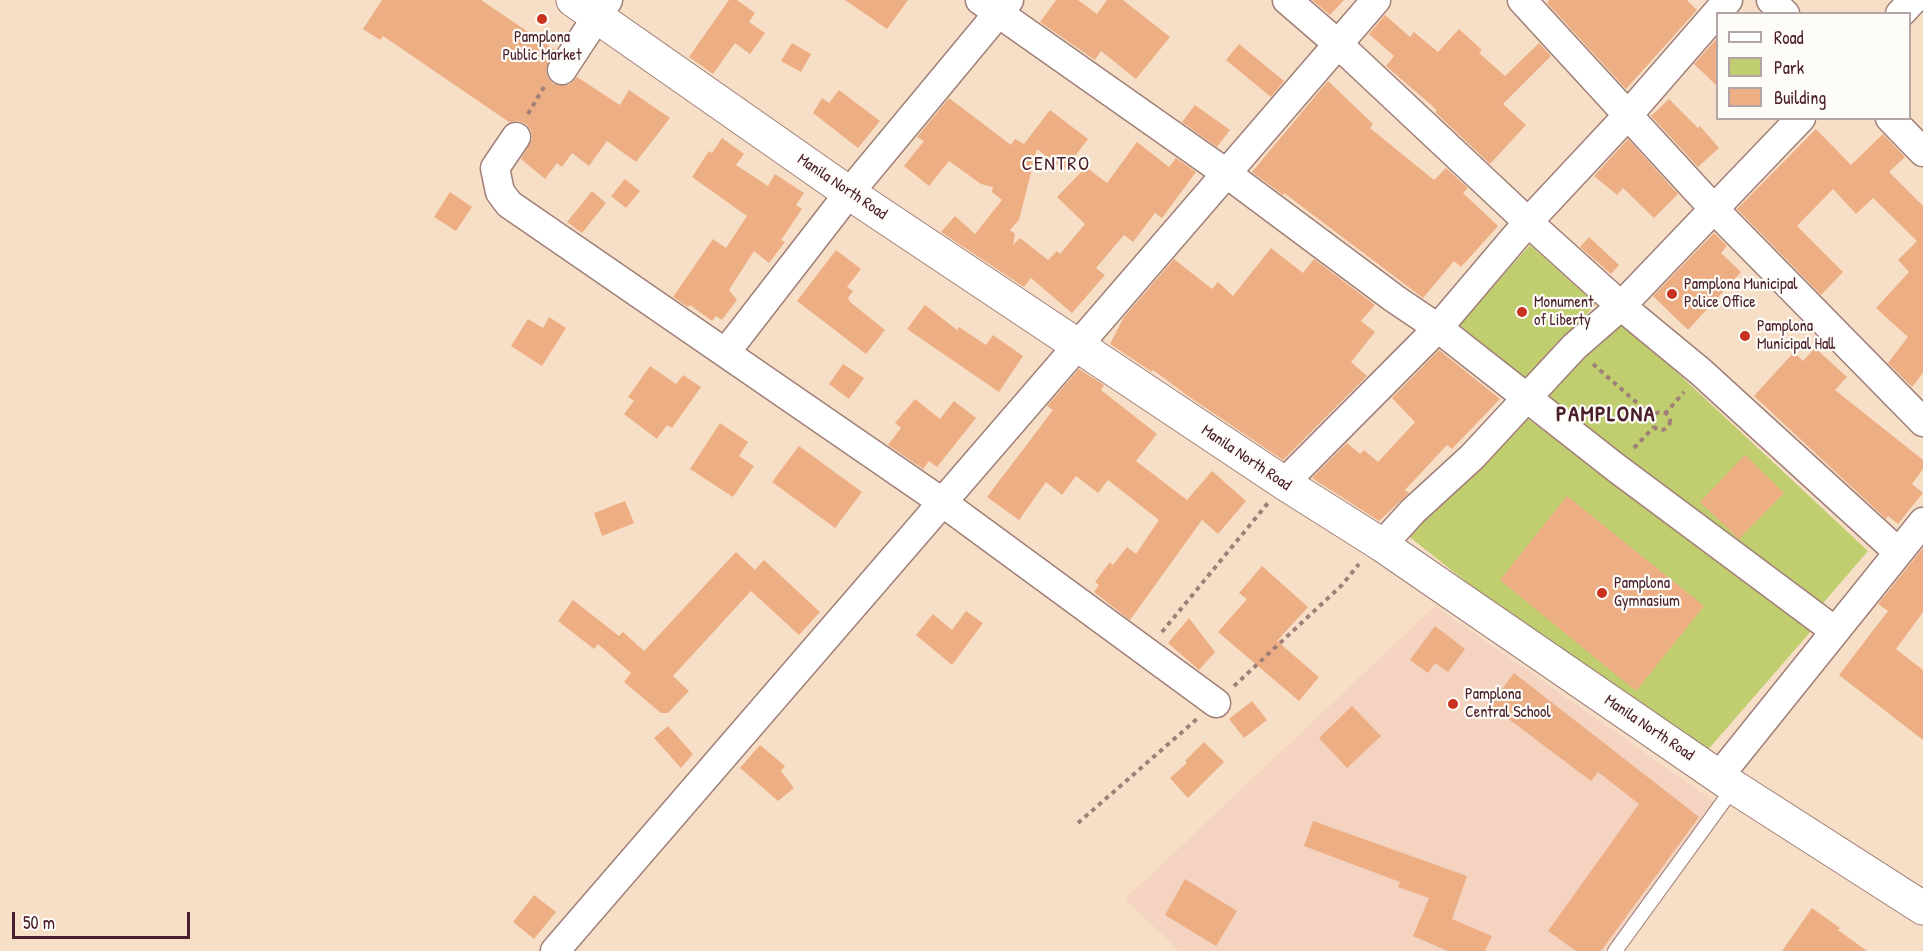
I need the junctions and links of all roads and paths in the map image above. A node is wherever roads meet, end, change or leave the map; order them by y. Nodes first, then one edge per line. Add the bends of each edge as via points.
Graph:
1 (1287, 0) edge
2 (1376, 0) edge
3 (1522, 0) edge
4 (1728, 0) edge
5 (1771, 0) edge
6 (1913, 0) edge
7 (996, 5) edge
8 (593, 6) edge
9 (1718, 12) edge
10 (1783, 12) edge
11 (1902, 12) edge
12 (1716, 14) edge
13 (1338, 44) junction
14 (562, 70) joint
15 (1628, 115) junction
16 (1799, 120) edge
17 (1892, 120) edge
18 (516, 137) joint
19 (1923, 152) edge
20 (1226, 172) junction
21 (849, 193) junction
22 (1715, 210) junction
23 (1528, 222) junction
24 (1621, 306) junction
25 (1438, 328) junction
26 (1077, 345) junction
27 (1574, 347) junction
28 (726, 352) junction
29 (1529, 398) junction
30 (1653, 417) junction
31 (1923, 422) edge
32 (1284, 483) junction
33 (942, 502) junction
34 (1923, 522) edge
35 (1382, 545) junction
36 (1897, 551) junction
37 (1835, 631) junction
38 (1146, 651) junction
39 (1216, 702) dead end
40 (1726, 782) junction
41 (1923, 908) edge
42 (555, 951) edge
43 (1615, 951) edge

1 - 13 street
2 - 13 street
3 - 15 street
4 - 9 street
5 - 10 street
6 - 11 street
7 - 20 street
7 - 21 street
8 - 14 street
8 - 21 highway, Manila North Road
12 - 15 street
13 - 20 street
13 - 23 street
14 - 18 path via 541,92
15 - 22 street
15 - 23 street
16 - 22 street
17 - 19 street
18 - 28 street via 495,168 500,192 509,204
20 - 25 street
20 - 26 street
21 - 26 highway, Manila North Road
21 - 28 street
22 - 24 street
22 - 31 street
23 - 24 street
23 - 25 street
24 - 27 street
24 - 36 street via 1701,372
25 - 29 street
25 - 32 street
26 - 32 highway, Manila North Road
26 - 33 street
27 - 29 street
27 - 30 path
28 - 33 street
29 - 35 street
29 - 37 street
30 - 30 path via 1652,424 1657,429 1670,423 1662,412
32 - 35 highway, Manila North Road
32 - 38 path
33 - 38 street
33 - 42 street
34 - 36 street
35 - 40 highway, Manila North Road
36 - 37 street
37 - 40 street
38 - 39 street
40 - 41 highway, Manila North Road
40 - 43 lane

